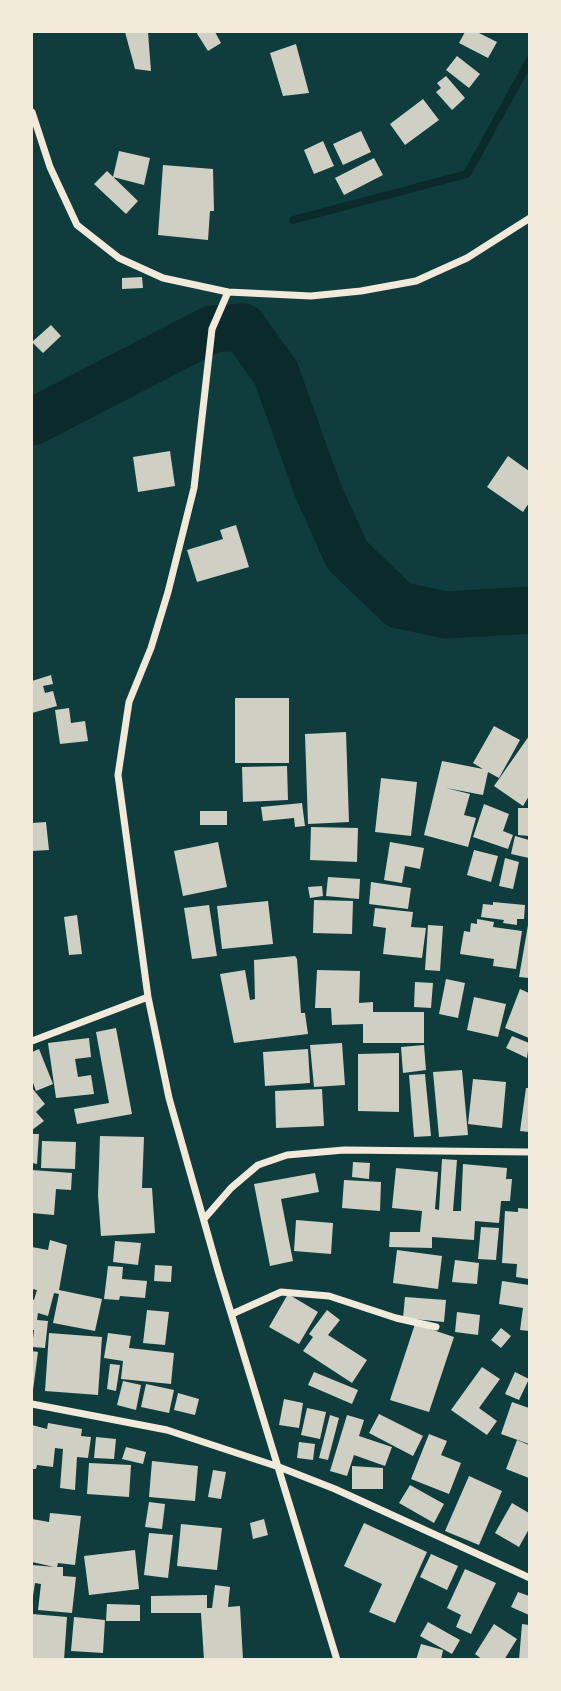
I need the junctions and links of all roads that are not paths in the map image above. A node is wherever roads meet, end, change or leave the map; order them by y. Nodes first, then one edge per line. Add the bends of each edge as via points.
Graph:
1 (32, 112) edge
2 (529, 218) edge
3 (228, 292) junction
4 (148, 997) junction
5 (32, 1041) edge
6 (530, 1152) edge
7 (204, 1219) junction
8 (232, 1314) junction
9 (436, 1327) dead end
10 (32, 1404) edge
11 (279, 1467) junction
12 (530, 1578) edge
13 (337, 1660) edge

1 - 3 street via 50,167 77,225 119,258 163,278
2 - 3 street via 467,258 416,281 311,296
3 - 4 street via 212,329 194,488 154,637 129,702 118,775
4 - 5 street
4 - 7 street via 169,1098
6 - 7 street via 344,1150 287,1155 258,1165
7 - 8 street
8 - 9 street via 281,1292 329,1296
8 - 11 street
10 - 11 street via 167,1430
11 - 12 street
11 - 13 street

